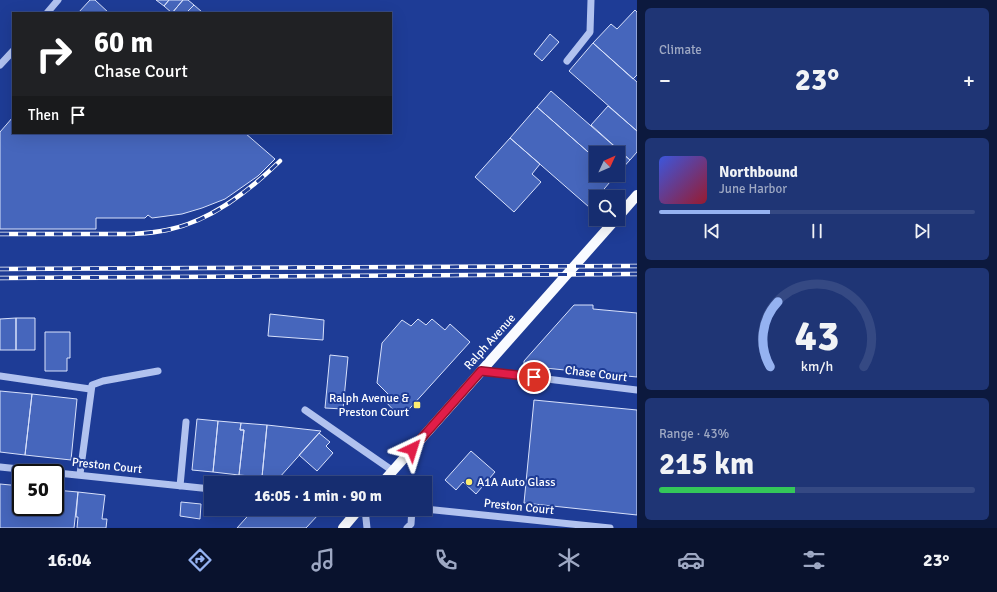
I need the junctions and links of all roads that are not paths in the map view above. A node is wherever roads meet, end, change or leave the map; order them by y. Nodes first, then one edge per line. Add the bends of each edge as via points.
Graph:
1 (58, 0) edge
2 (591, 0) edge
3 (48, 12) edge
4 (12, 52) edge
5 (567, 61) dead end
6 (0, 65) edge
7 (637, 195) edge
8 (625, 209) edge
9 (610, 226) edge
10 (158, 371) dead end
11 (481, 371) junction
12 (0, 376) edge
13 (90, 389) junction
14 (637, 390) edge
15 (305, 410) dead end
16 (186, 422) dead end
17 (0, 467) edge
18 (392, 471) junction
19 (80, 474) junction
20 (388, 476) edge
21 (180, 486) junction
22 (204, 488) edge
23 (432, 510) edge
24 (353, 516) edge
25 (366, 516) edge
26 (411, 516) edge
27 (410, 527) edge
28 (343, 528) edge
29 (367, 528) edge
30 (610, 528) edge

1 - 3 street
2 - 5 street via 590,32
4 - 6 street
7 - 8 main road, Ralph Avenue
9 - 11 main road, Ralph Avenue
10 - 13 street via 97,382
11 - 14 street, Chase Court
11 - 18 main road, Ralph Avenue
12 - 13 street
13 - 19 street
15 - 18 street
16 - 21 street
17 - 19 street, Preston Court
18 - 20 main road, Ralph Avenue
19 - 21 street, Preston Court
21 - 22 street, Preston Court
23 - 30 street, Preston Court
24 - 28 main road
25 - 29 street
26 - 27 street

